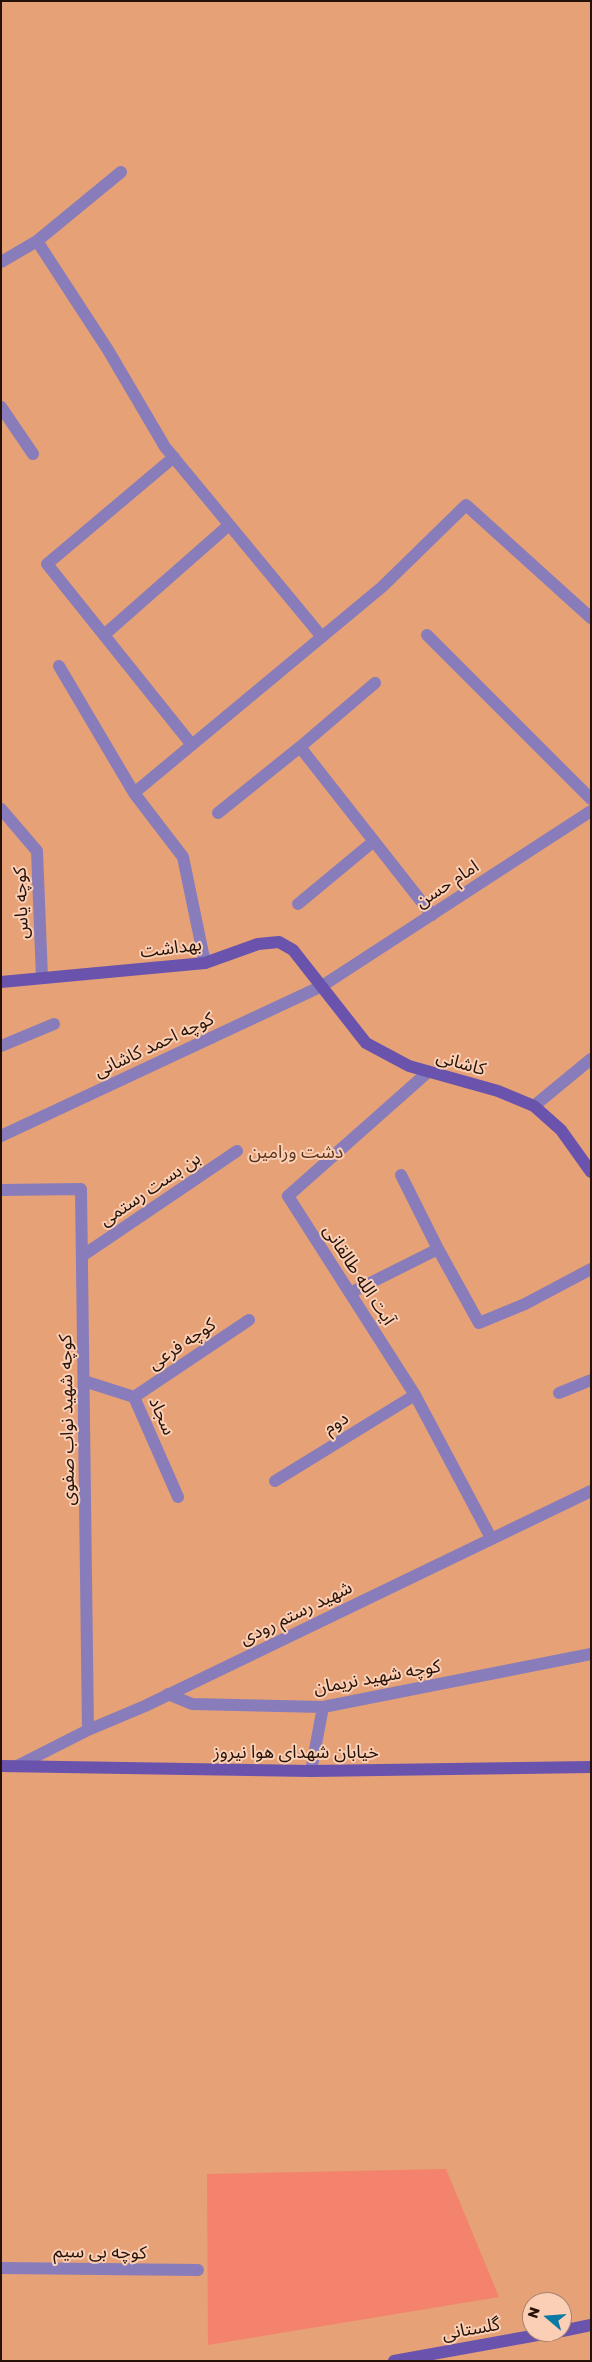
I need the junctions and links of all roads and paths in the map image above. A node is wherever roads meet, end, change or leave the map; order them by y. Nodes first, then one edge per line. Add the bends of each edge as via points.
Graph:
1 (121, 172) dead end
2 (37, 241) junction
3 (1, 262) edge
4 (1, 407) edge
5 (33, 454) dead end
6 (174, 458) junction
7 (229, 525) junction
8 (591, 618) edge
9 (104, 635) junction
10 (427, 635) dead end
11 (322, 637) junction
12 (59, 666) dead end
13 (375, 683) dead end
14 (192, 745) junction
15 (300, 747) junction
16 (134, 793) junction
17 (591, 799) edge
18 (1, 809) edge
19 (591, 811) edge
20 (218, 812) dead end
21 (374, 841) junction
22 (298, 904) dead end
23 (432, 915) junction
24 (205, 963) junction
25 (42, 978) junction
26 (1, 982) edge
27 (322, 986) junction
28 (54, 1024) dead end
29 (1, 1046) edge
30 (591, 1059) edge
31 (428, 1072) junction
32 (534, 1106) junction
33 (1, 1136) edge
34 (237, 1151) dead end
35 (591, 1172) edge
36 (401, 1175) dead end
37 (1, 1190) edge
38 (438, 1249) junction
39 (82, 1256) junction
40 (591, 1269) edge
41 (350, 1292) junction
42 (249, 1320) dead end
43 (591, 1380) edge
44 (84, 1381) junction
45 (559, 1393) dead end
46 (415, 1395) junction
47 (134, 1396) junction
48 (275, 1481) dead end
49 (591, 1491) edge
50 (178, 1497) dead end
51 (491, 1538) junction
52 (591, 1654) edge
53 (168, 1694) junction
54 (323, 1707) junction
55 (88, 1730) junction
56 (1, 1766) edge
57 (17, 1766) junction
58 (591, 1767) edge
59 (311, 1771) junction
60 (1, 2268) edge
61 (198, 2270) dead end
62 (591, 2325) edge
63 (572, 2328) edge
64 (522, 2338) edge
65 (399, 2360) edge
66 (394, 2361) edge

1 - 2 street
2 - 3 street
2 - 6 street
4 - 5 street
6 - 7 street
6 - 9 street via 47,564
7 - 9 street
7 - 11 street
8 - 11 street via 466,505 382,587
9 - 14 street
10 - 17 street
11 - 14 street
12 - 16 street
13 - 15 street
14 - 16 street
15 - 20 street
15 - 21 street
16 - 24 street via 183,857
18 - 25 street, کوچه یاس via 37,851
19 - 23 street, امام حسن
21 - 22 street
21 - 23 street
23 - 27 street, امام حسن
24 - 25 street, بهداشت
24 - 27 street, بهداشت via 258,944 279,942 293,950
25 - 26 street, بهداشت
27 - 31 street, کاشانی via 366,1043 409,1066
27 - 33 street, کوچه احمد کاشانی
28 - 29 street
30 - 32 street
31 - 32 street, کاشانی via 498,1091
31 - 41 street, آیت الله طالقانی via 288,1196
32 - 35 street, کاشانی via 561,1130
34 - 39 street, بن بست رستمی
36 - 38 street
37 - 39 street, کوچه شهید نواب صفوی via 81,1189
38 - 40 street via 479,1323 525,1304
38 - 41 street
39 - 44 street, کوچه شهید نواب صفوی
41 - 46 street, آیت الله طالقانی
42 - 47 street, کوچه فرعی
43 - 45 street
44 - 47 street, سجاد
44 - 55 street, کوچه شهید نواب صفوی
46 - 48 street, دوم
46 - 51 street, آیت الله طالقانی
47 - 50 street, سجاد
49 - 51 street, شهید رستم رودی
51 - 53 street, شهید رستم رودی
52 - 54 street, کوچه شهید نریمان
53 - 54 street, کوچه شهید نریمان via 192,1704
53 - 55 street, شهید رستم رودی
54 - 59 street
55 - 57 street, شهید رستم رودی
56 - 57 street, خیابان شهدای هوا نیروز
57 - 59 street, خیابان شهدای هوا نیروز
58 - 59 street, خیابان شهدای هوا نیروز
60 - 61 street, کوچه بی سیم
62 - 63 street
64 - 65 street, گلستانی
65 - 66 street, گلستانی

